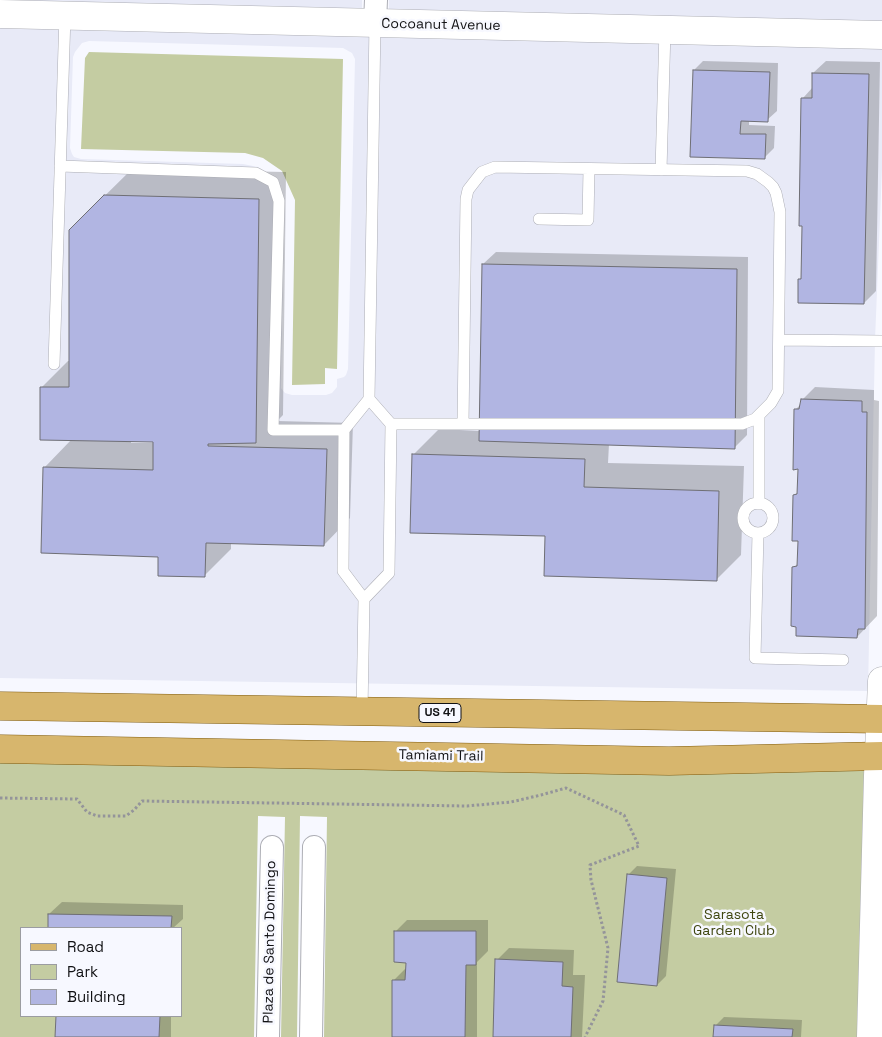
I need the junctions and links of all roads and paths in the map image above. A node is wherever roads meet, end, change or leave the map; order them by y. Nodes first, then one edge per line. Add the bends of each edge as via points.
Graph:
1 (376, 12) edge
2 (0, 14) edge
3 (66, 15) junction
4 (665, 30) junction
5 (882, 35) edge
6 (60, 166) junction
7 (589, 169) junction
8 (661, 170) junction
9 (539, 219) dead end
10 (779, 340) junction
11 (882, 341) edge
12 (54, 364) dead end
13 (369, 399) junction
14 (759, 415) junction
15 (391, 424) junction
16 (463, 424) junction
17 (344, 430) junction
18 (759, 504) junction
19 (758, 533) junction
20 (364, 599) junction
21 (843, 660) dead end
22 (882, 681) edge
23 (0, 706) edge
24 (362, 712) junction
25 (881, 719) edge
26 (0, 749) edge
27 (880, 756) edge
28 (0, 798) edge
29 (272, 847) dead end
30 (314, 847) dead end
31 (875, 1028) edge
32 (268, 1037) edge
33 (312, 1037) edge
34 (585, 1037) edge

1 - 3 street, Cocoanut Avenue
1 - 4 street, Cocoanut Avenue
1 - 13 lane
2 - 3 street, Cocoanut Avenue
3 - 6 lane
4 - 5 street, Cocoanut Avenue
4 - 8 lane
6 - 12 lane
6 - 17 lane via 256,173 273,182 279,201 273,430
7 - 8 lane
7 - 9 lane via 588,220
7 - 16 lane via 495,167 482,172 468,190
8 - 10 lane via 752,172 772,187 780,212
10 - 11 lane
10 - 14 lane via 778,391
13 - 15 lane
13 - 17 lane
14 - 16 lane via 742,424
14 - 18 lane
15 - 16 lane
15 - 20 lane via 389,573
17 - 20 lane via 342,571
18 - 19 lane via 768,507 772,521 767,530
18 - 19 lane via 750,506 743,518 749,530
19 - 21 lane via 755,658
20 - 24 lane
22 - 25 street
23 - 24 main road, US 41
24 - 25 main road, US 41
25 - 27 street
26 - 27 main road, Tamiami Trail via 670,761
27 - 31 street
28 - 34 path via 77,799 87,812 97,816 126,816 142,801 467,806 511,802 566,788 624,815 639,846 590,865 590,880 608,948 603,1001
29 - 32 street, Plaza de Santo Domingo
30 - 33 street

